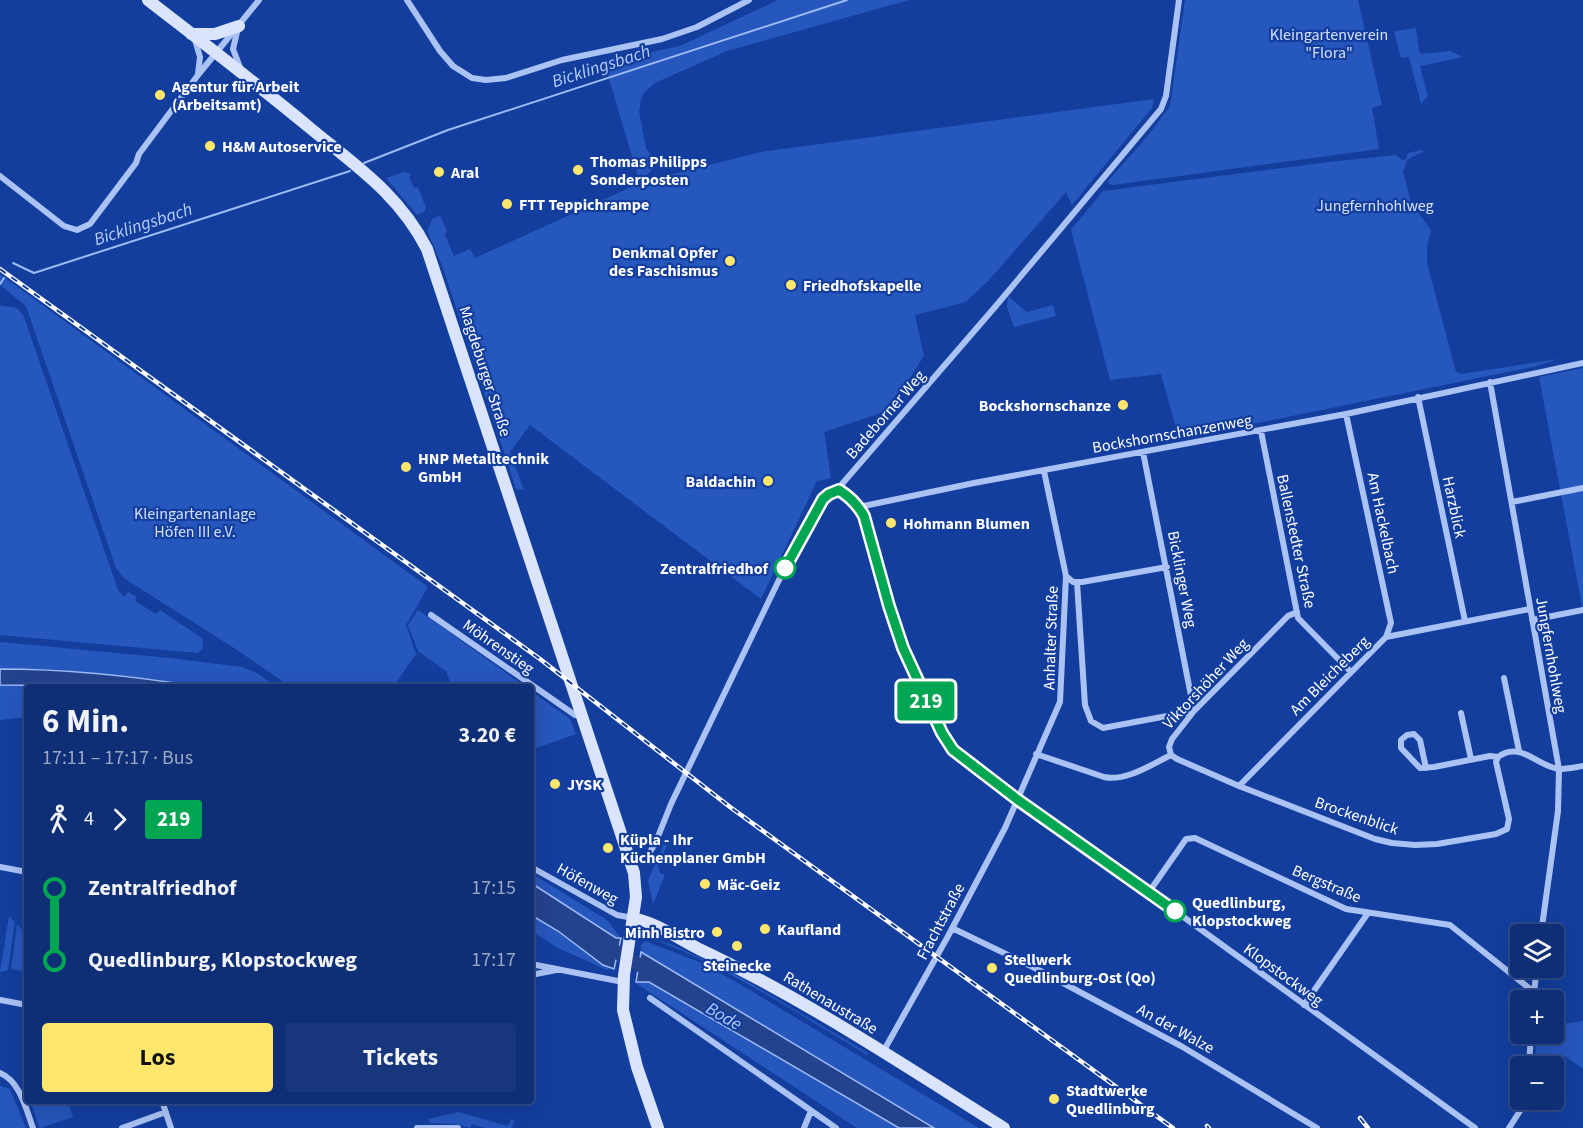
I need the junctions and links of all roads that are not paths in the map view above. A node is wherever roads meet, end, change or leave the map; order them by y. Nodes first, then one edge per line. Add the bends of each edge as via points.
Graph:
1 (148, 0) edge
2 (259, 0) edge
3 (407, 0) edge
4 (749, 0) edge
5 (1179, 0) edge
6 (238, 26) junction
7 (191, 34) junction
8 (216, 53) junction
9 (243, 73) junction
10 (198, 75) junction
11 (0, 176) edge
12 (1583, 363) edge
13 (1490, 382) junction
14 (1418, 398) junction
15 (1346, 414) junction
16 (1261, 431) junction
17 (1143, 452) junction
18 (1044, 471) junction
19 (1583, 488) edge
20 (839, 490) junction
21 (1512, 502) junction
22 (859, 507) junction
23 (1167, 567) junction
24 (1066, 576) junction
25 (1077, 582) junction
26 (1530, 609) junction
27 (1583, 610) edge
28 (1297, 612) junction
29 (431, 615) dead end
30 (1532, 620) junction
31 (1466, 621) junction
32 (1386, 637) junction
33 (1351, 672) junction
34 (1504, 678) dead end
35 (529, 684) edge
36 (534, 688) edge
37 (1194, 711) junction
38 (1461, 713) dead end
39 (581, 716) junction
40 (1519, 752) junction
41 (1036, 754) junction
42 (1171, 755) junction
43 (1498, 757) junction
44 (1471, 759) junction
45 (1583, 766) edge
46 (1426, 768) junction
47 (1559, 769) junction
48 (1239, 786) junction
49 (1018, 800) junction
50 (631, 864) junction
51 (0, 867) edge
52 (534, 869) edge
53 (24, 871) edge
54 (1149, 892) junction
55 (1368, 913) junction
56 (633, 918) junction
57 (1542, 924) edge
58 (952, 928) junction
59 (534, 965) edge
60 (560, 969) junction
61 (534, 974) edge
62 (623, 979) junction
63 (1531, 990) edge
64 (650, 998) dead end
65 (0, 1000) edge
66 (24, 1004) edge
67 (1304, 1005) junction
68 (882, 1052) junction
69 (0, 1073) edge
70 (163, 1104) edge
71 (1521, 1110) edge
72 (811, 1111) junction
73 (166, 1112) junction
74 (33, 1128) edge
75 (122, 1128) edge
76 (171, 1128) edge
77 (417, 1128) edge
78 (458, 1128) edge
79 (658, 1128) edge
80 (804, 1128) edge
81 (836, 1128) edge
82 (1004, 1128) edge
83 (1317, 1128) edge
84 (1475, 1128) edge
85 (1509, 1128) edge

1 - 7 main road, Magdeburger Straße
2 - 6 street
3 - 4 street via 453,66 472,78 494,80 562,60 662,39 697,27
5 - 20 street, Badeborner Weg via 1161,109
6 - 7 main road via 215,34
6 - 8 street
6 - 9 street via 233,49
7 - 8 main road, Magdeburger Straße
7 - 10 street via 200,57
8 - 9 main road, Magdeburger Straße
8 - 10 street
9 - 39 main road, Magdeburger Straße via 375,180 421,237 437,274
10 - 11 street via 84,228 73,230 64,226
12 - 13 street, Bockshornschanzenweg
13 - 14 street, Bockshornschanzenweg
13 - 21 street, Jungfernhohlweg
14 - 15 street, Bockshornschanzenweg
14 - 31 street, Harzblick
15 - 16 street, Bockshornschanzenweg
15 - 32 street, Am Hackelbach via 1391,623
16 - 17 street, Bockshornschanzenweg
16 - 28 street, Ballenstedter Straße
17 - 18 street, Bockshornschanzenweg
17 - 23 street, Bicklinger Weg
18 - 22 street, Bockshornschanzenweg
18 - 24 street, Anhalter Straße
19 - 21 street
20 - 22 street
20 - 50 street, Badeborner Weg via 820,503 785,568 655,844 646,858
21 - 26 street, Jungfernhohlweg
22 - 49 street, Klopstockweg via 903,648 942,733 960,758
23 - 25 street
23 - 37 street, Bicklinger Weg
24 - 25 street
24 - 41 street, Anhalter Straße via 1062,697
25 - 37 street via 1085,705 1093,723 1107,728
26 - 30 street, Jungfernhohlweg
26 - 31 street, Am Bleicheberg
27 - 30 street
28 - 33 street, Ballenstedter Straße via 1299,620
28 - 37 street, Viktorshöher Weg via 1288,616
29 - 35 street, Möhrenstieg
30 - 47 street, Jungfernhohlweg
31 - 32 street, Am Bleicheberg
32 - 33 street, Am Bleicheberg
33 - 48 street, Am Bleicheberg
34 - 40 street
36 - 39 street, Möhrenstieg via 574,716
37 - 42 street, Viktorshöher Weg via 1172,739
38 - 44 street
39 - 50 main road, Magdeburger Straße
40 - 43 street
40 - 47 street
41 - 42 street, Viktorshöher Weg via 1109,778
41 - 49 street, Anhalter Straße
42 - 48 street, Brockenblick
43 - 44 street
43 - 48 street, Brockenblick via 1509,819 1507,829 1432,844 1384,841
44 - 46 street
45 - 47 street
46 - 46 street via 1417,766 1401,748 1405,736 1419,738
47 - 57 street, Jungfernhohlweg via 1558,811
49 - 54 street, Klopstockweg
49 - 58 street, Frachtstraße
50 - 56 main road, Magdeburger Straße via 637,891
51 - 53 street
52 - 56 street, Höfenweg via 617,915
54 - 55 street, Bergstraße via 1186,839 1192,837 1346,909
54 - 67 street, Klopstockweg
55 - 63 street, Bergstraße via 1450,925
55 - 67 street
56 - 62 main road, Magdeburger Straße
56 - 68 main road, Rathenaustraße via 651,922 747,972
58 - 68 street, Frachtstraße
58 - 83 street, An der Walze via 1181,1046
59 - 60 street
60 - 61 street
60 - 62 street
62 - 79 main road, Magdeburger Straße via 626,1023
64 - 72 street
65 - 66 street
67 - 84 street, Klopstockweg
68 - 82 main road, Rathenaustraße
69 - 74 street via 8,1076 18,1091
70 - 73 street
71 - 85 street
72 - 80 street
72 - 81 street
73 - 75 street
73 - 76 street
77 - 78 street

